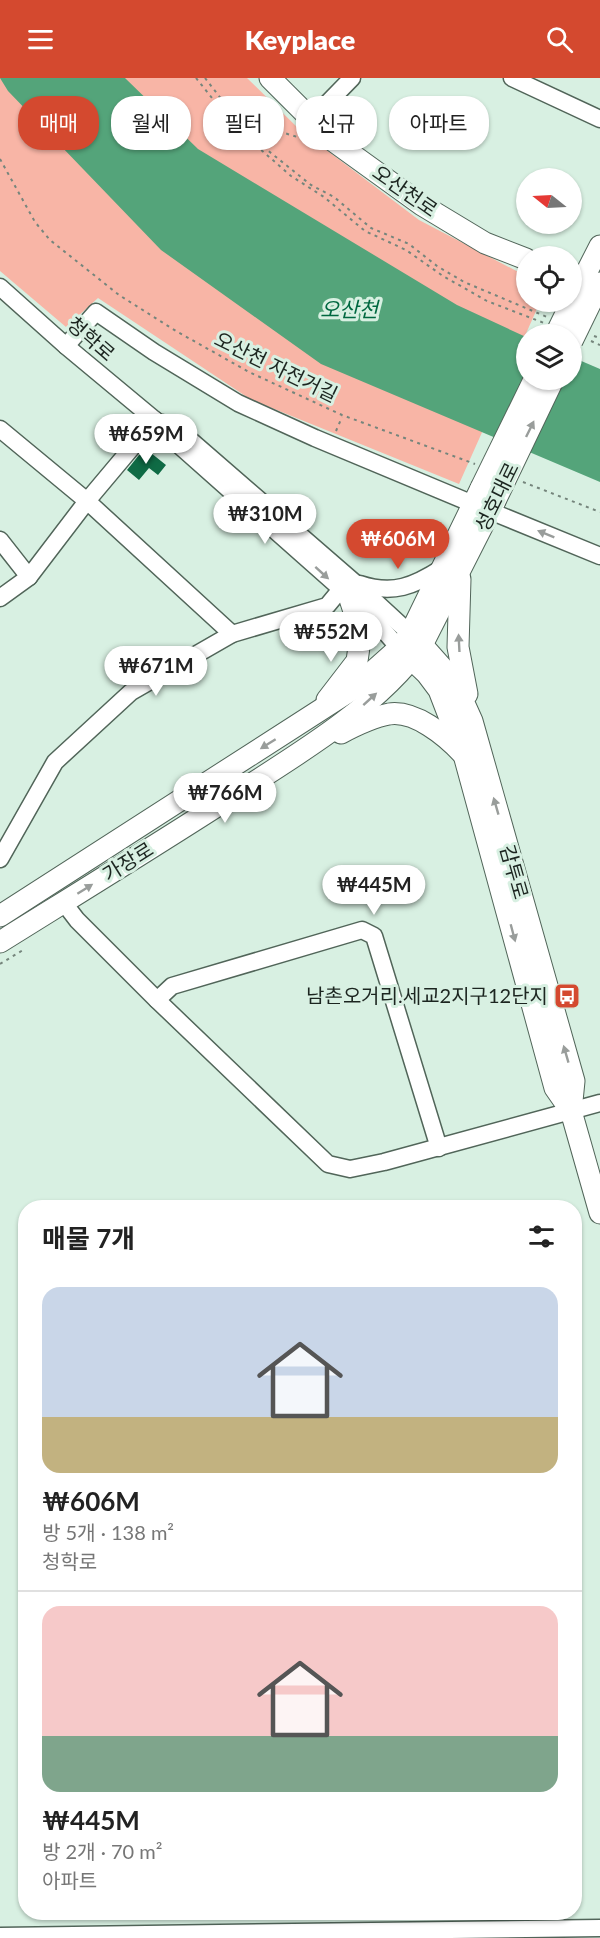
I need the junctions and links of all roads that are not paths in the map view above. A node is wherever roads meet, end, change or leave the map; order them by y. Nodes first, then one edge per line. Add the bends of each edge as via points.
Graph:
1 (270, 78) edge
2 (352, 78) edge
3 (512, 78) edge
4 (334, 96) edge
5 (296, 105) edge
6 (600, 119) edge
7 (346, 150) edge
8 (600, 246) edge
9 (516, 255) edge
10 (0, 287) edge
11 (588, 287) edge
12 (556, 324) edge
13 (583, 339) edge
14 (66, 346) junction
15 (530, 390) edge
16 (547, 390) edge
17 (155, 420) junction
18 (0, 429) edge
19 (485, 494) junction
20 (87, 501) junction
21 (0, 540) edge
22 (600, 556) edge
23 (451, 570) junction
24 (30, 577) junction
25 (348, 589) junction
26 (0, 598) edge
27 (232, 633) junction
28 (411, 646) junction
29 (472, 721) junction
30 (300, 724) junction
31 (464, 755) junction
32 (294, 757) junction
33 (0, 859) edge
34 (64, 903) junction
35 (0, 916) edge
36 (0, 942) edge
37 (157, 1000) junction
38 (600, 1103) edge
39 (571, 1111) junction
40 (439, 1148) junction
41 (600, 1213) edge
42 (600, 1928) edge
43 (0, 1936) edge

1 - 5 main road, 오산천로
2 - 4 street
3 - 6 street
7 - 9 main road, 오산천로 via 422,205 485,243
8 - 11 main road
10 - 14 street, 청학로
11 - 12 main road, bridge
11 - 13 main road, bridge
14 - 17 street, 청학로
14 - 19 street via 96,312 238,404 315,438
15 - 19 main road, 성호대로, bridge
19 -> 16 main road, 성호대로, bridge
17 - 20 street
17 - 25 street, 청학로 via 182,432
18 - 20 street
22 -> 19 street
19 - 23 main road, 성호대로
20 - 24 street
20 - 27 street
21 - 24 street
23 - 25 street via 390,590
23 - 28 main road, 성호대로
29 -> 23 main road via 458,647
24 - 26 street
25 - 27 street via 327,606
25 - 28 street, 청학로 via 379,625
25 - 30 main road via 361,633 357,661 326,701
27 - 33 street via 131,692 55,762
28 - 29 main road, 감투로 via 454,681
28 - 30 main road, 가장로
28 - 31 main road, 감투로 via 439,690
32 -> 28 main road, 가장로 via 345,721
39 -> 29 main road, 감투로 via 574,1081
30 -> 35 main road, 가장로
31 - 32 main road via 448,738 421,721 391,713 357,724
31 -> 39 main road, 감투로 via 555,1088
34 -> 32 main road, 가장로
34 - 36 main road, 가장로
34 - 37 street
37 - 40 street via 328,1164 350,1169
37 - 40 street via 172,986 362,930 374,936
38 - 39 street
39 - 40 street
39 - 41 main road, 감투로
42 - 43 street

